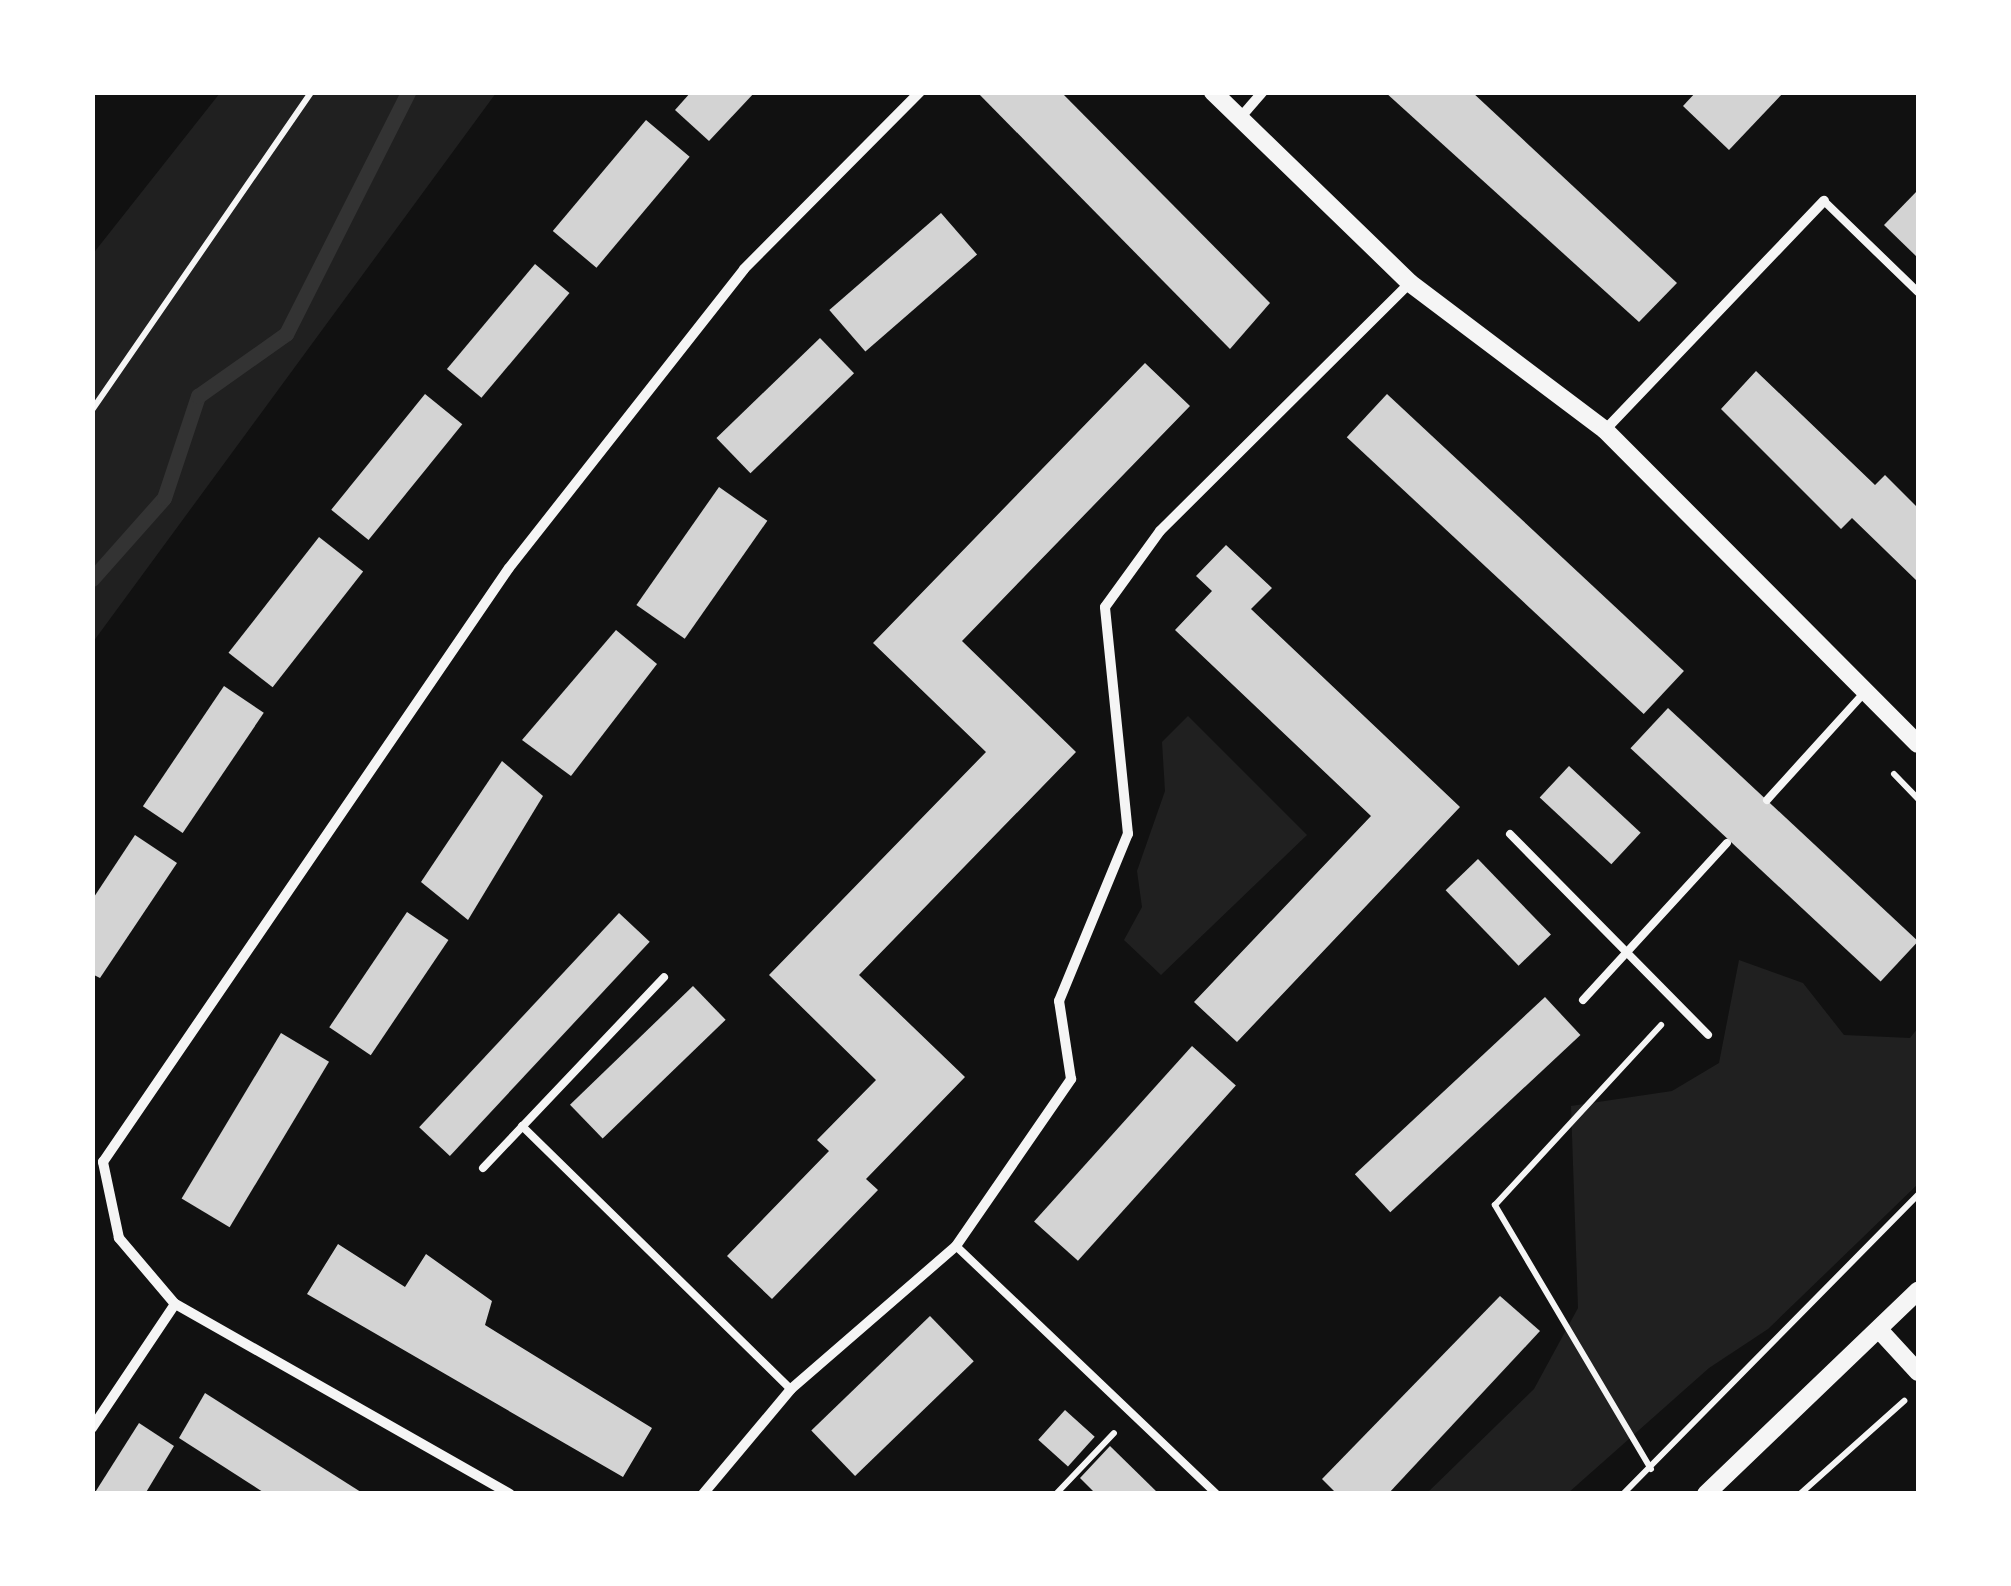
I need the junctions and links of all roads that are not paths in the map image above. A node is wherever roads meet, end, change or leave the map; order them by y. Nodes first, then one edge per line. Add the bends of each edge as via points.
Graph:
1 (920, 92) edge
2 (1213, 92) edge
3 (1264, 92) edge
4 (1240, 118) junction
5 (1824, 201) joint
6 (1410, 282) junction
7 (1918, 292) edge
8 (1605, 430) junction
9 (1866, 692) junction
10 (1918, 744) edge
11 (1767, 800) dead end
12 (1510, 834) dead end
13 (1727, 843) dead end
14 (1626, 952) junction
15 (664, 977) dead end
16 (1582, 1000) dead end
17 (1708, 1035) dead end
18 (522, 1126) junction
19 (483, 1168) dead end
20 (956, 1246) junction
21 (1918, 1291) edge
22 (174, 1304) junction
23 (1882, 1334) junction
24 (1918, 1372) edge
25 (791, 1389) junction
26 (92, 1428) edge
27 (510, 1494) edge
28 (704, 1494) edge
29 (1216, 1494) edge
30 (1706, 1494) edge

1 - 22 street via 744,270 510,568 103,1162 118,1238
2 - 4 street
3 - 4 street
4 - 6 street
5 - 7 lane
5 - 8 street
6 - 8 street
6 - 20 street via 1160,531 1105,607 1128,834 1059,1001 1071,1079
8 - 9 street
9 - 10 street
9 - 11 lane
12 - 14 lane
13 - 14 lane
14 - 16 lane
14 - 17 lane
15 - 18 lane
18 - 19 lane
18 - 25 lane
20 - 25 street
20 - 29 lane
21 - 23 street
22 - 26 street
22 - 27 street
23 - 24 street
23 - 30 street
25 - 28 street

